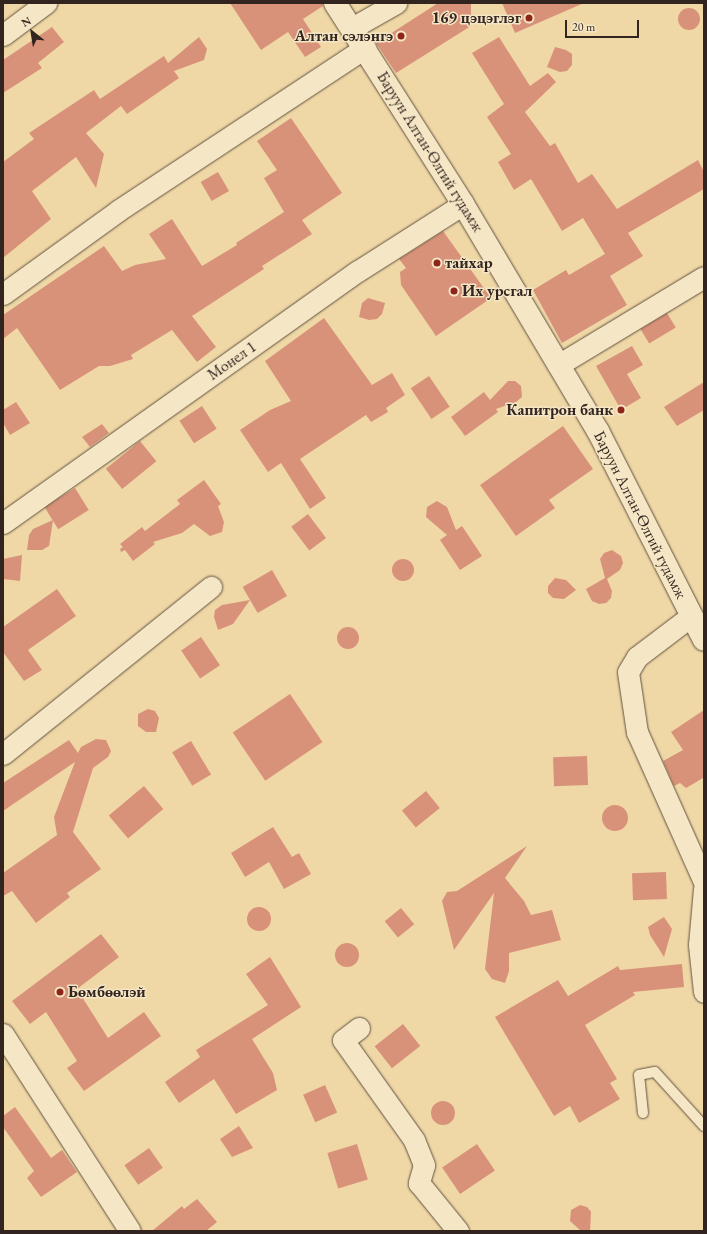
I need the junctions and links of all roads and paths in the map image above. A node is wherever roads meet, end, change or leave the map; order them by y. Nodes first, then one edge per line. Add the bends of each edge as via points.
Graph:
1 (46, 3) edge
2 (335, 3) edge
3 (396, 3) edge
4 (352, 28) junction
5 (3, 35) edge
6 (365, 48) junction
7 (463, 204) junction
8 (704, 277) edge
9 (3, 294) edge
10 (558, 364) junction
11 (3, 523) edge
12 (210, 587) dead end
13 (691, 616) junction
14 (704, 640) edge
15 (3, 754) edge
16 (704, 882) edge
17 (704, 889) edge
18 (704, 992) edge
19 (359, 1028) dead end
20 (3, 1034) edge
21 (643, 1113) dead end
22 (704, 1126) edge
23 (130, 1231) edge
24 (458, 1231) edge

1 - 5 street
2 - 4 main road, Баруун Алтан-Өлгий гудамж
3 - 4 street
4 - 6 main road, Баруун Алтан-Өлгий гудамж
6 - 7 main road, Баруун Алтан-Өлгий гудамж
6 - 9 street via 119,210
7 - 10 main road, Баруун Алтан-Өлгий гудамж
7 - 11 street, Монел 1 via 358,271
8 - 10 street
10 - 13 main road, Баруун Алтан-Өлгий гудамж via 598,431
12 - 15 street
13 - 14 main road, Баруун Алтан-Өлгий гудамж
13 - 16 street via 637,657 628,672 637,732
17 - 18 street via 699,945
19 - 24 street via 343,1040 414,1140 424,1166 419,1183
20 - 23 street
21 - 22 lane via 639,1075 655,1072

